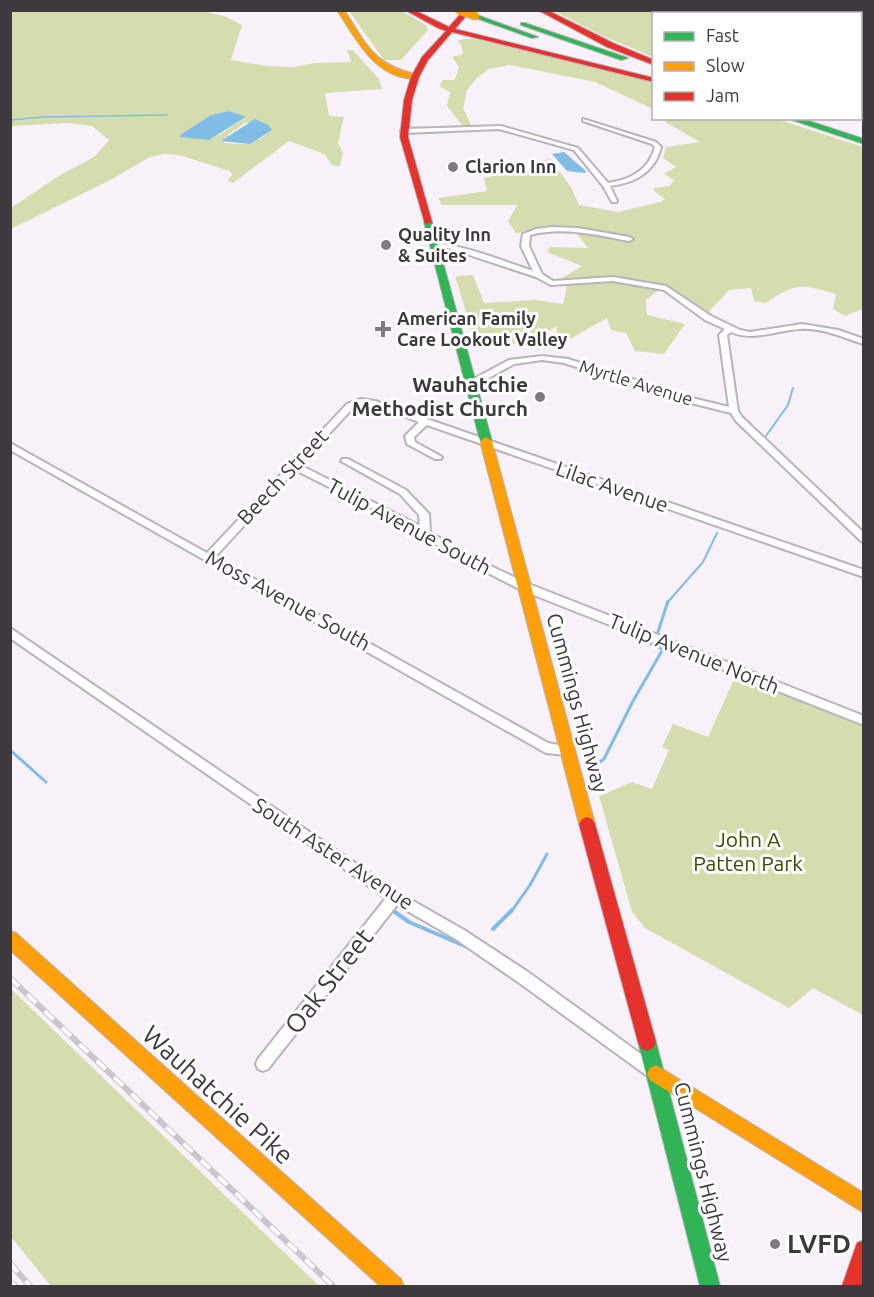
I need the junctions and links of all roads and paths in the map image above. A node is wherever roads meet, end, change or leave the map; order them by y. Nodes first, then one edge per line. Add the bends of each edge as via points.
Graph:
1 (340, 10) edge
2 (408, 10) edge
3 (457, 10) edge
4 (541, 10) edge
5 (476, 12) edge
6 (446, 28) junction
7 (485, 38) junction
8 (438, 44) junction
9 (413, 60) junction
10 (375, 62) junction
11 (652, 64) edge
12 (652, 64) edge
13 (652, 77) edge
14 (652, 78) edge
15 (404, 79) junction
16 (585, 120) dead end
17 (796, 120) edge
18 (832, 120) edge
19 (403, 130) junction
20 (864, 130) edge
21 (864, 142) edge
22 (606, 185) junction
23 (614, 201) dead end
24 (629, 239) dead end
25 (435, 245) junction
26 (539, 275) junction
27 (730, 328) junction
28 (864, 342) edge
29 (471, 384) junction
30 (361, 402) joint
31 (734, 411) junction
32 (425, 422) junction
33 (487, 443) junction
34 (10, 446) edge
35 (438, 457) dead end
36 (345, 461) dead end
37 (294, 466) junction
38 (425, 534) junction
39 (864, 539) edge
40 (209, 557) junction
41 (864, 574) edge
42 (525, 587) junction
43 (10, 632) edge
44 (864, 721) edge
45 (566, 750) junction
46 (395, 897) junction
47 (10, 939) edge
48 (263, 1064) dead end
49 (656, 1074) junction
50 (864, 1204) edge
51 (864, 1250) edge
52 (394, 1287) edge
53 (710, 1287) edge
54 (852, 1287) edge

1 - 10 main road
2 - 6 main road
3 - 5 main road, bridge
3 - 6 main road, Cummings Highway
4 - 12 main road
5 - 6 main road, Cummings Highway
5 - 11 main road
5 - 13 main road via 574,52
6 - 7 main road
6 - 8 main road, Cummings Highway
6 - 9 main road, Cummings Highway
7 - 8 main road via 455,38
7 - 14 main road
8 - 15 main road, Cummings Highway
9 - 10 main road
9 - 15 main road, Cummings Highway
10 - 15 main road
15 - 19 main road, Cummings Highway via 410,87
16 - 22 street via 658,147 639,176
17 - 21 main road
18 - 20 main road
19 - 22 street via 488,127 520,131 581,152
19 - 25 main road, Cummings Highway
22 - 23 street
24 - 26 street via 557,230 526,234 525,246
25 - 26 street
25 - 29 main road, Cummings Highway
26 - 27 street via 551,283 614,279 666,288
27 - 28 street via 750,333 802,326
27 - 31 street via 723,335
29 - 31 street, Myrtle Avenue via 512,362 542,358 565,361
29 - 33 main road, Cummings Highway
30 - 32 street, Lilac Avenue
30 - 37 street, Beech Street via 350,406
31 - 39 street
32 - 33 street, Lilac Avenue
32 - 35 street via 409,436 411,444
33 - 41 street, Lilac Avenue
33 - 42 main road, Cummings Highway
34 - 40 street, Moss Avenue South
36 - 38 street via 403,492 424,514
37 - 38 street, Tulip Avenue South
37 - 40 street, Beech Street
38 - 42 street, Tulip Avenue South
40 - 45 street, Moss Avenue South via 546,748
42 - 44 street, Tulip Avenue North
42 - 45 main road, Cummings Highway
43 - 46 street, South Aster Avenue
45 - 49 main road, Cummings Highway
46 - 48 street, Oak Street
46 - 49 street, South Aster Avenue via 514,971
47 - 52 main road, Wauhatchie Pike
49 - 50 main road
49 - 53 main road, Cummings Highway
51 - 54 main road

